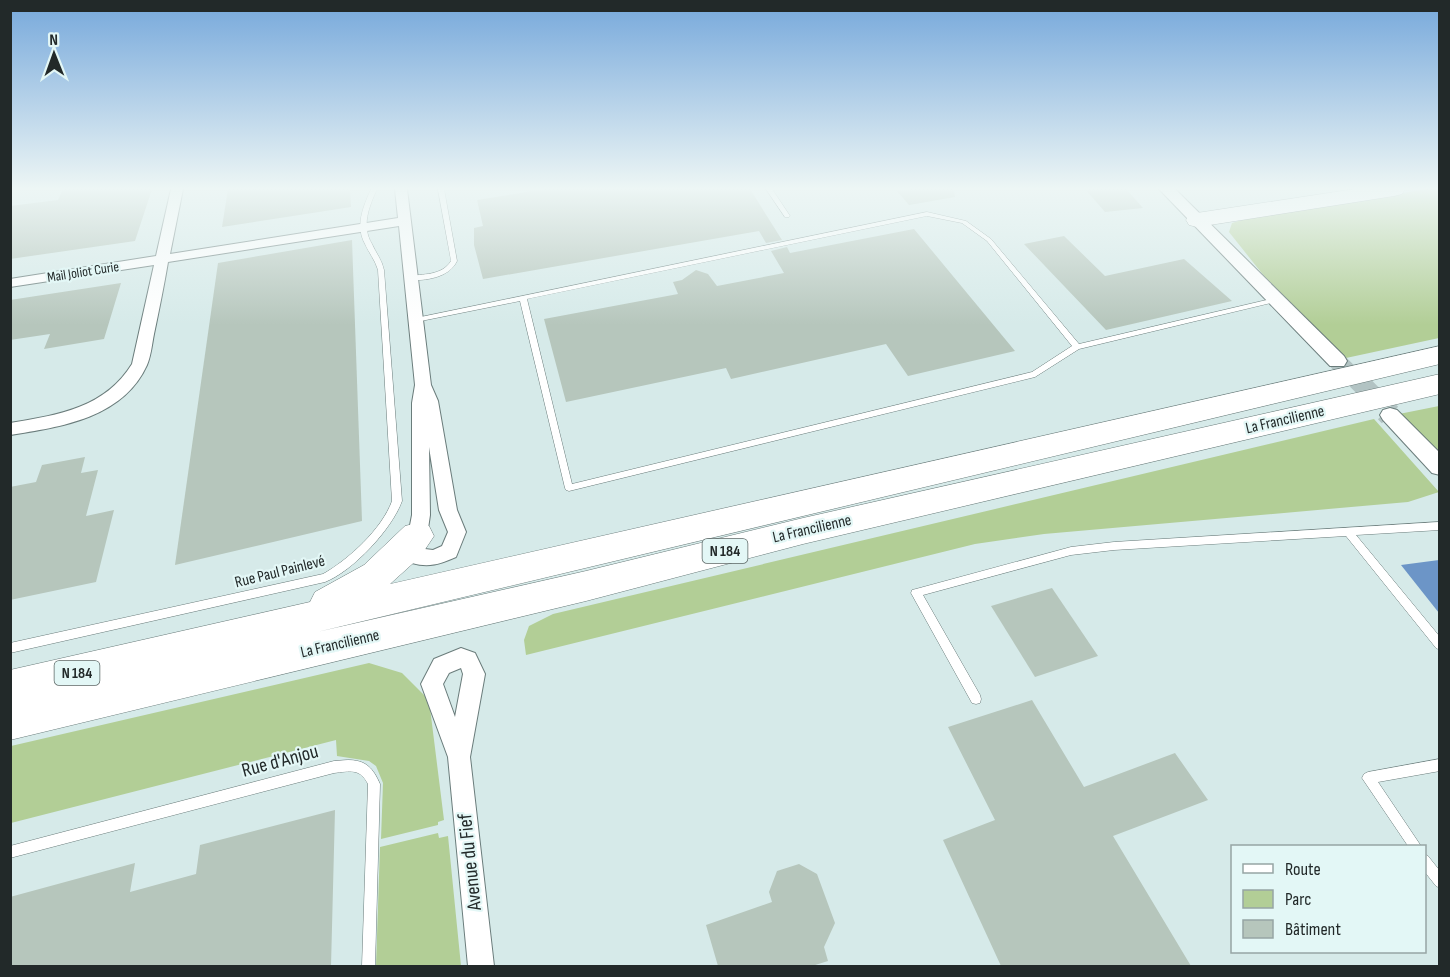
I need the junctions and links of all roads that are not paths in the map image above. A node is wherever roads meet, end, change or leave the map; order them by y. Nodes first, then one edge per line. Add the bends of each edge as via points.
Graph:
1 (167, 235) edge
2 (293, 235) edge
3 (365, 235) edge
4 (406, 235) edge
5 (449, 235) edge
6 (828, 235) edge
7 (981, 235) edge
8 (1219, 235) edge
9 (163, 256) junction
10 (10, 274) edge
11 (410, 278) junction
12 (10, 283) edge
13 (523, 298) junction
14 (1279, 299) junction
15 (416, 320) junction
16 (1077, 346) junction
17 (1440, 355) edge
18 (1337, 361) tunnel mouth
19 (423, 385) junction
20 (1433, 386) edge
21 (1390, 415) tunnel mouth
22 (10, 429) edge
23 (1440, 467) edge
24 (1440, 526) edge
25 (1349, 533) junction
26 (417, 536) junction
27 (1440, 645) edge
28 (10, 648) edge
29 (143, 657) junction
30 (10, 688) edge
31 (976, 699) dead end
32 (10, 721) edge
33 (459, 757) dead end
34 (1440, 765) edge
35 (1414, 845) edge
36 (10, 852) edge
37 (1426, 861) edge
38 (1440, 882) edge
39 (369, 966) edge
40 (481, 966) edge

1 - 9 street
2 - 9 street, Mail Joliot Curie
3 - 28 lane, Rue Paul Painlevé via 380,264 398,501 393,514 347,566 325,578
4 - 11 street
5 - 11 lane via 452,268
6 - 13 lane
7 - 16 lane
8 - 14 street
9 - 10 street, Mail Joliot Curie
9 - 12 street, Mail Joliot Curie
9 - 22 street via 140,364 129,383 110,400 59,421
11 - 15 street
13 - 15 lane
13 - 16 lane via 569,488 1035,374
14 - 16 lane
14 - 18 street
15 - 19 street
17 - 29 highway, La Francilienne / N 184
19 - 26 street via 421,515
19 - 26 street via 430,401 448,510 457,534 449,551 429,559 416,555
20 - 32 highway, La Francilienne / N 184 via 803,531
21 - 23 street
24 - 25 lane
25 - 27 lane
25 - 31 lane via 1071,551 916,593
26 - 29 highway via 375,577 334,600
29 - 30 highway, La Francilienne / N 184
33 - 40 street, Avenue du Fief
34 - 35 lane via 1368,778
36 - 39 lane, Rue d'Anjou via 334,767 364,767 374,784
37 - 38 lane

